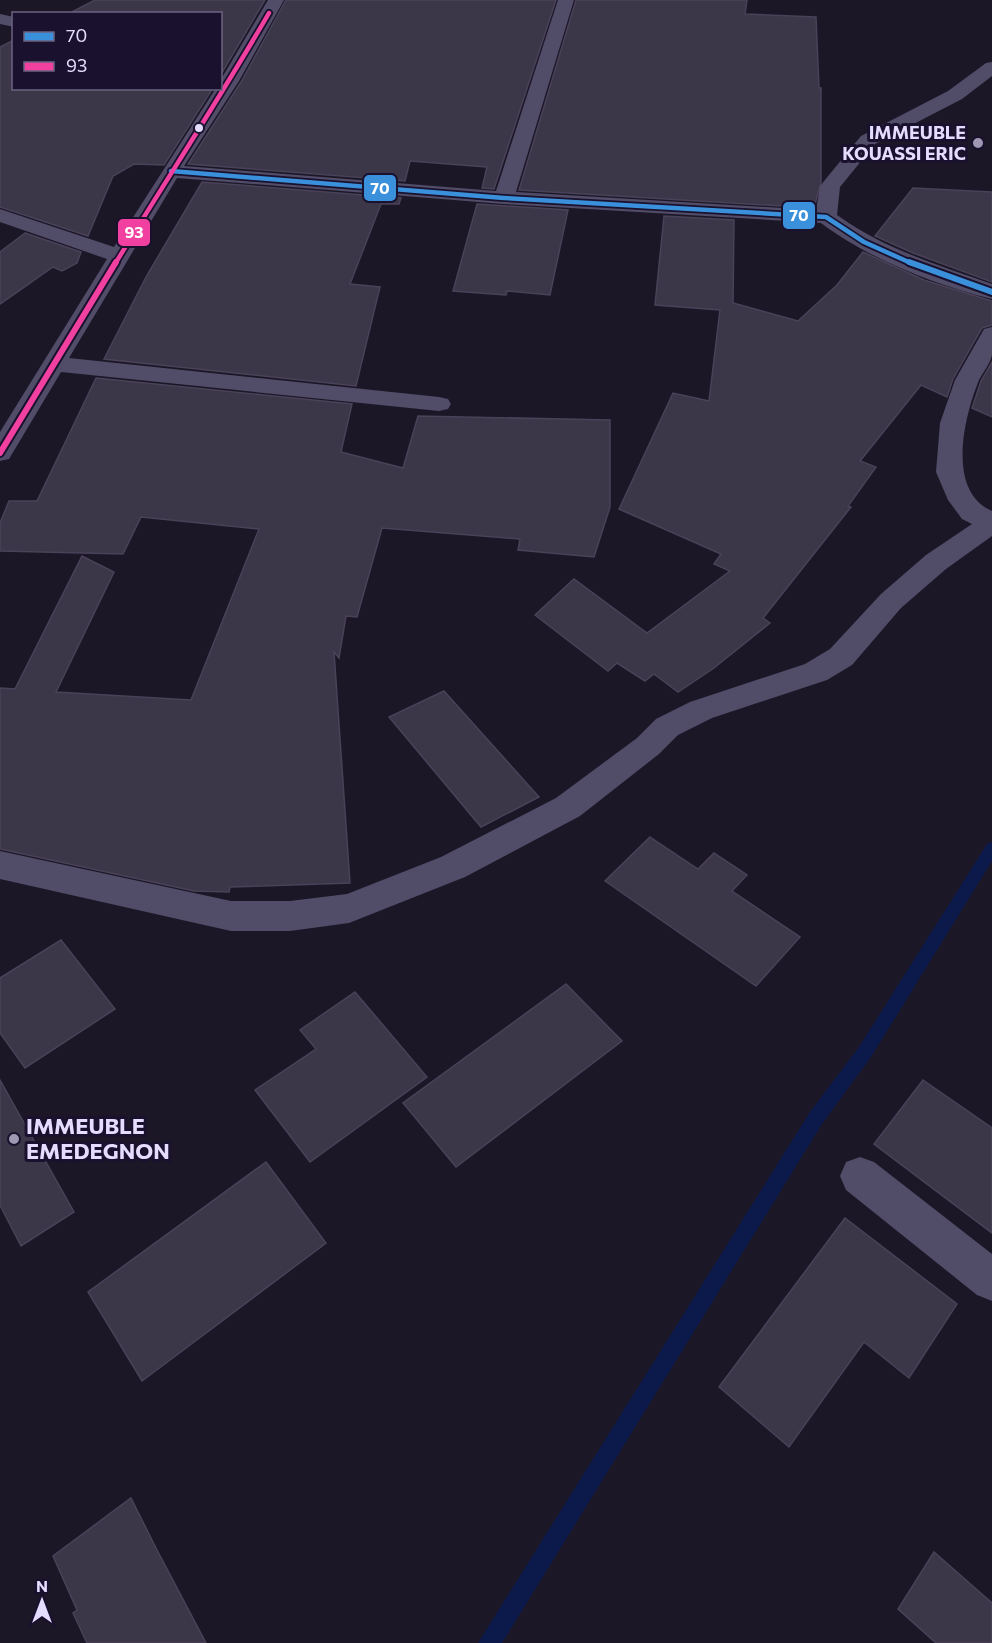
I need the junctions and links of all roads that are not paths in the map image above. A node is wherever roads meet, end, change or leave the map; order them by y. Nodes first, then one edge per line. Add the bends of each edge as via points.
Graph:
1 (276, 0) edge
2 (566, 0) edge
3 (992, 67) edge
4 (225, 80) edge
5 (219, 90) edge
6 (171, 171) junction
7 (504, 198) junction
8 (0, 215) edge
9 (826, 217) junction
10 (119, 256) junction
11 (992, 292) edge
12 (992, 334) edge
13 (54, 364) junction
14 (439, 404) dead end
15 (0, 453) edge
16 (992, 523) edge
17 (0, 865) edge
18 (860, 1176) dead end
19 (992, 1280) edge

1 - 4 street
2 - 7 street
3 - 9 street via 955,95 868,141 830,186
5 - 6 street
6 - 7 street
6 - 10 street
7 - 9 street
8 - 10 street
9 - 11 street via 846,233 897,258
10 - 13 street
12 - 16 street via 967,380 953,423 949,472 957,494 972,513
13 - 14 street
13 - 15 street
16 - 17 street via 936,562 891,601 841,657 816,672 701,711 667,727 568,807 453,867 349,908 290,916 231,916
18 - 19 street

